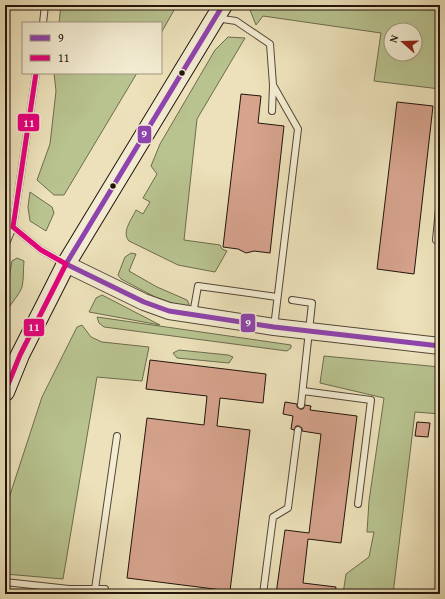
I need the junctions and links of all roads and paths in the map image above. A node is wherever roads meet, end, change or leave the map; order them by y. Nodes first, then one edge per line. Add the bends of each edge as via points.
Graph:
1 (46, 5) edge
2 (219, 12) edge
3 (43, 22) edge
4 (36, 74) edge
5 (273, 85) junction
6 (272, 111) dead end
7 (440, 199) edge
8 (13, 227) junction
9 (436, 240) dead end
10 (5, 246) edge
11 (66, 264) junction
12 (277, 297) junction
13 (292, 300) dead end
14 (193, 315) junction
15 (274, 327) junction
16 (309, 331) junction
17 (440, 346) edge
18 (303, 391) junction
19 (5, 392) edge
20 (301, 405) dead end
21 (298, 430) dead end
22 (117, 436) dead end
23 (358, 504) dead end
24 (5, 582) edge
25 (95, 589) junction
26 (105, 589) dead end
27 (263, 594) edge

1 - 3 lane
2 - 5 lane via 270,44
2 - 11 main road
4 - 8 lane
5 - 6 lane
5 - 12 lane via 298,129
7 - 9 lane
8 - 10 lane
8 - 11 lane via 41,250
11 - 14 street via 144,302 169,311
11 - 19 main road via 20,355
12 - 14 lane via 198,286
12 - 15 lane
13 - 16 lane via 312,303
14 - 15 street
15 - 16 street
16 - 17 street
16 - 18 lane
18 - 20 lane
18 - 23 lane via 371,400
21 - 27 lane via 288,508 273,517
22 - 25 lane
24 - 25 lane via 69,589
25 - 26 lane

